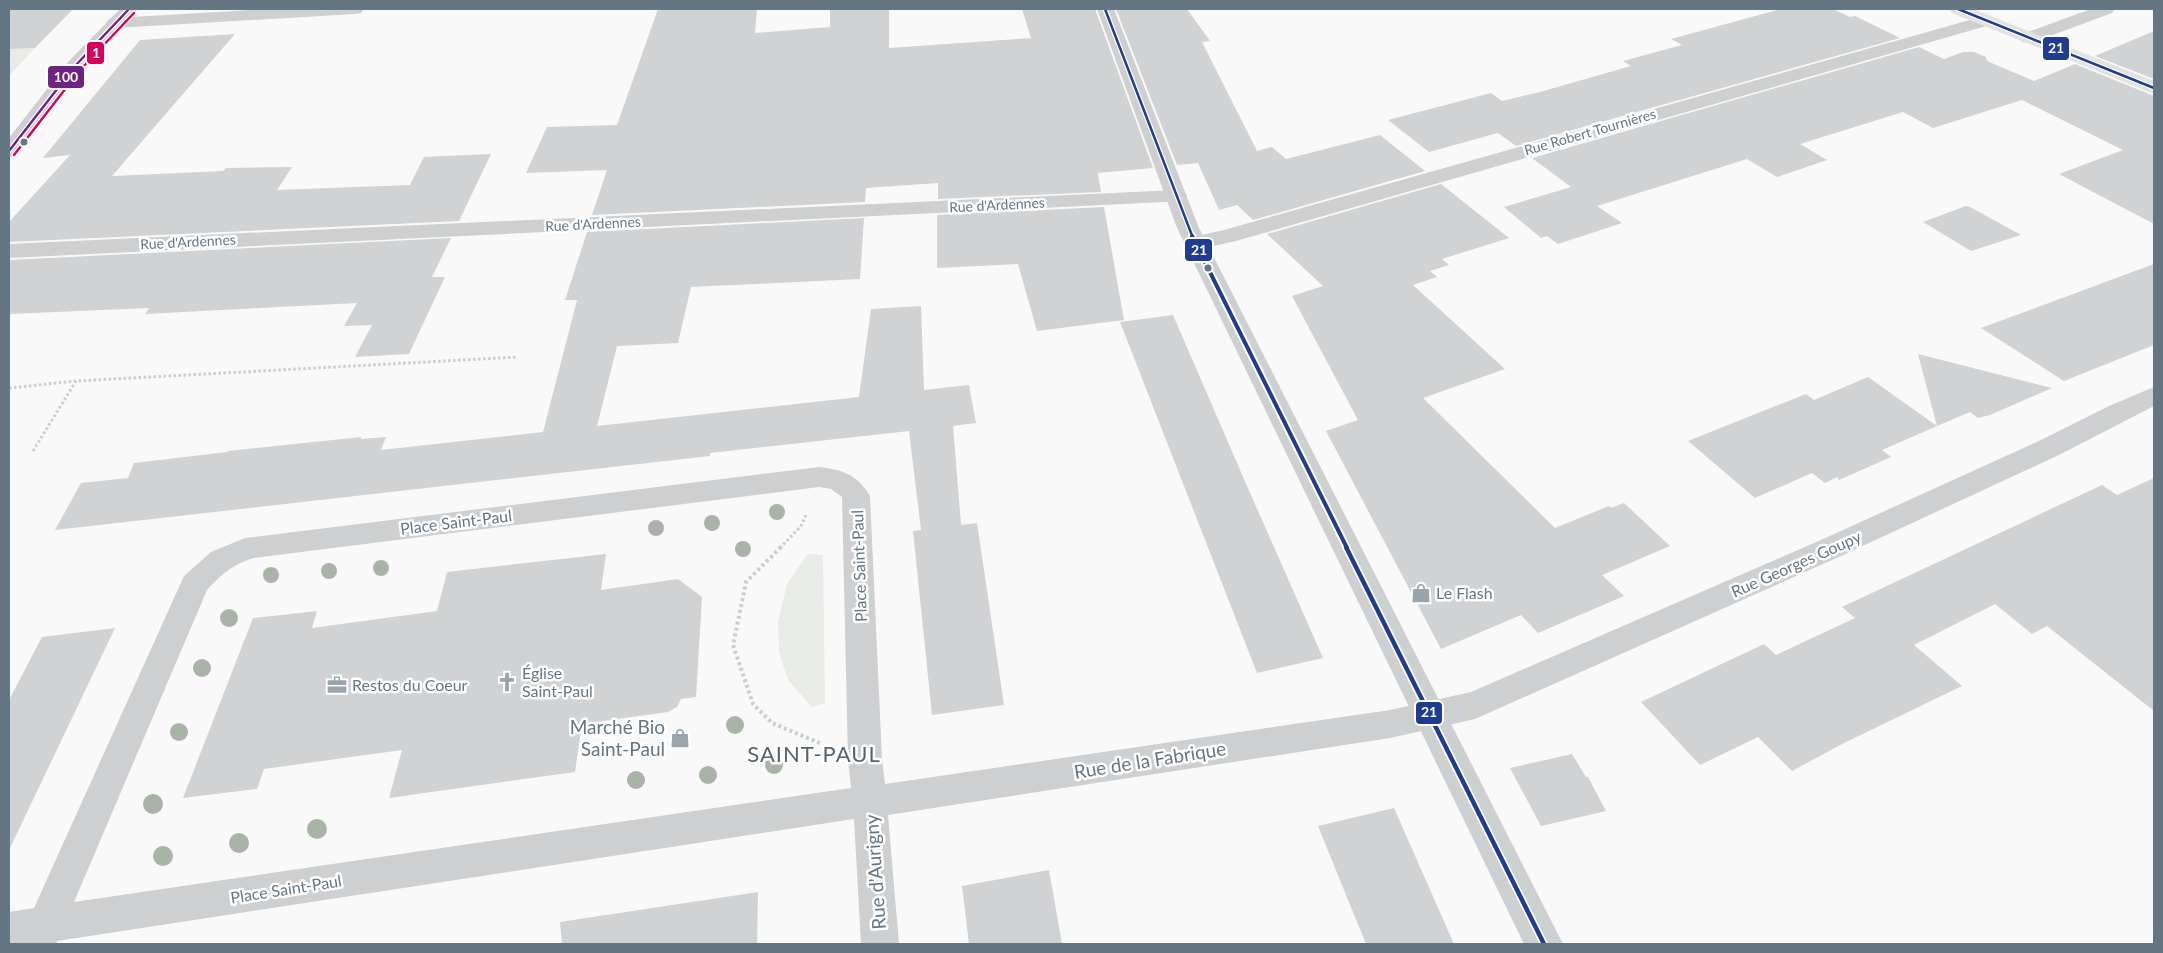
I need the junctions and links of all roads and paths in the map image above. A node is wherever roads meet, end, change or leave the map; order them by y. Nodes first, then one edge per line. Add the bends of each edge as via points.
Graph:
1 (129, 9) edge
2 (355, 9) edge
3 (1105, 9) edge
4 (1944, 9) edge
5 (1958, 9) edge
6 (2106, 9) edge
7 (1984, 21) junction
8 (115, 23) junction
9 (2028, 38) junction
10 (2154, 88) edge
11 (9, 151) edge
12 (1176, 196) junction
13 (1196, 243) junction
14 (9, 251) edge
15 (518, 357) dead end
16 (76, 381) junction
17 (9, 388) edge
18 (2154, 396) edge
19 (33, 451) dead end
20 (808, 512) dead end
21 (1430, 715) junction
22 (830, 746) dead end
23 (869, 801) junction
24 (9, 930) edge
25 (41, 934) edge
26 (880, 944) edge
27 (1544, 944) edge

1 - 8 street
2 - 8 street
3 - 12 street
4 - 7 main road
5 - 7 main road
6 - 9 street
7 - 9 main road
7 - 13 street, Rue Robert Tournières
8 - 11 street via 75,66
9 - 10 main road
12 - 13 street
12 - 14 street, Rue d'Ardennes
13 - 21 street
15 - 16 path
16 - 17 path
16 - 19 path
18 - 21 street, Rue Georges Goupy via 1975,482 1598,652 1475,705
20 - 22 path via 801,526 746,582 733,645 753,704 772,723
21 - 23 street, Rue de la Fabrique via 1390,724
21 - 27 street
23 - 25 street, Place Saint-Paul
23 - 25 street, Place Saint-Paul via 863,722 859,528 856,496 851,486 841,481 820,477 254,547 219,559 195,584
23 - 26 street, Rue d'Aurigny
24 - 25 street

